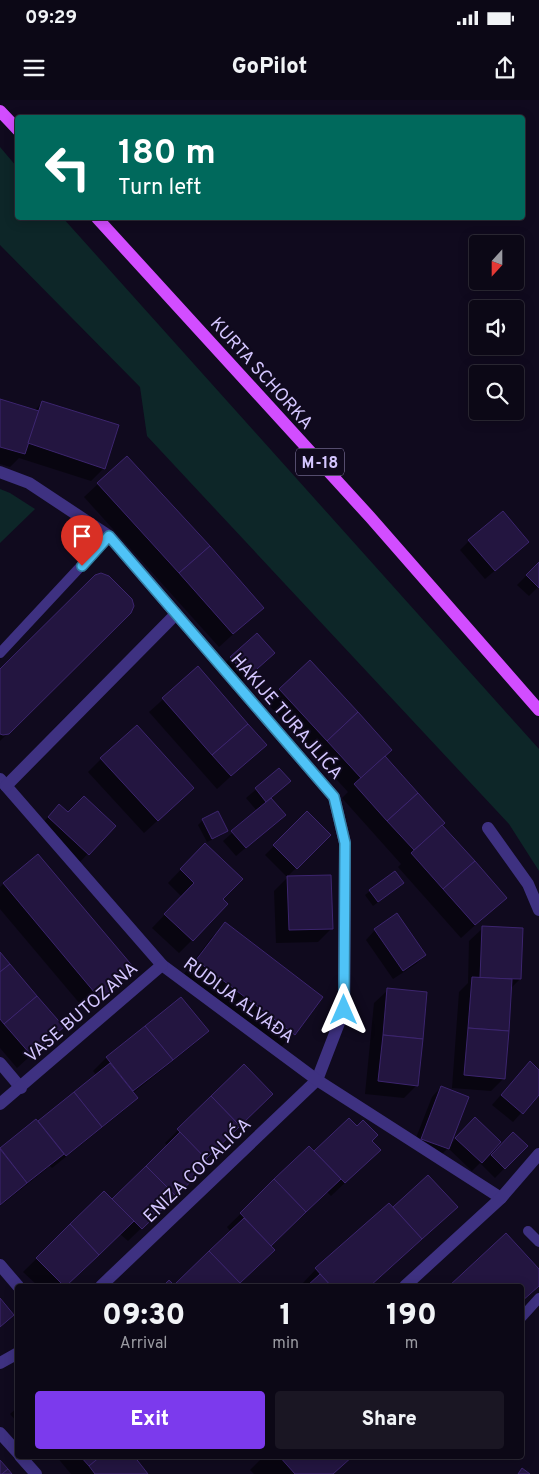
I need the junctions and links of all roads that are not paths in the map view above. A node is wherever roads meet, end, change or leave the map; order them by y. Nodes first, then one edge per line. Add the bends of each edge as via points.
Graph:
1 (0, 111) edge
2 (15, 127) edge
3 (99, 220) edge
4 (0, 472) edge
5 (109, 536) junction
6 (176, 614) junction
7 (0, 653) edge
8 (539, 710) edge
9 (3, 783) edge
10 (488, 828) dead end
11 (539, 910) edge
12 (162, 965) junction
13 (0, 1063) edge
14 (317, 1080) junction
15 (21, 1088) junction
16 (0, 1104) edge
17 (539, 1154) edge
18 (501, 1198) junction
19 (528, 1231) dead end
20 (539, 1242) edge
21 (0, 1265) edge
22 (16, 1284) edge
23 (103, 1284) edge
24 (407, 1284) edge
25 (539, 1298) edge
26 (524, 1315) edge
27 (15, 1355) edge
28 (0, 1363) edge
29 (0, 1433) edge
30 (15, 1450) edge
31 (23, 1459) edge
32 (36, 1474) edge

1 - 2 main road
3 - 8 main road, KURTA SCHORKA / M-18 via 370,517
4 - 5 street, HAKIJE TURAJLIĆA via 29,483
5 - 6 street, HAKIJE TURAJLIĆA
5 - 7 lane
6 - 9 street
6 - 14 street, HAKIJE TURAJLIĆA via 334,797 345,843 344,1010
9 - 12 street, RUDIJA ALVAĐA
10 - 11 street via 528,884
12 - 14 street, RUDIJA ALVAĐA
12 - 15 street, VASE BUTOZANA
13 - 15 street
14 - 18 street, RUDIJA ALVAĐA
14 - 23 street, ENIZA COCALIĆA
15 - 16 street, VASE BUTOZANA
17 - 18 street
18 - 24 street
19 - 20 lane
21 - 22 street
25 - 26 lane
27 - 28 street
29 - 30 street
31 - 32 street

